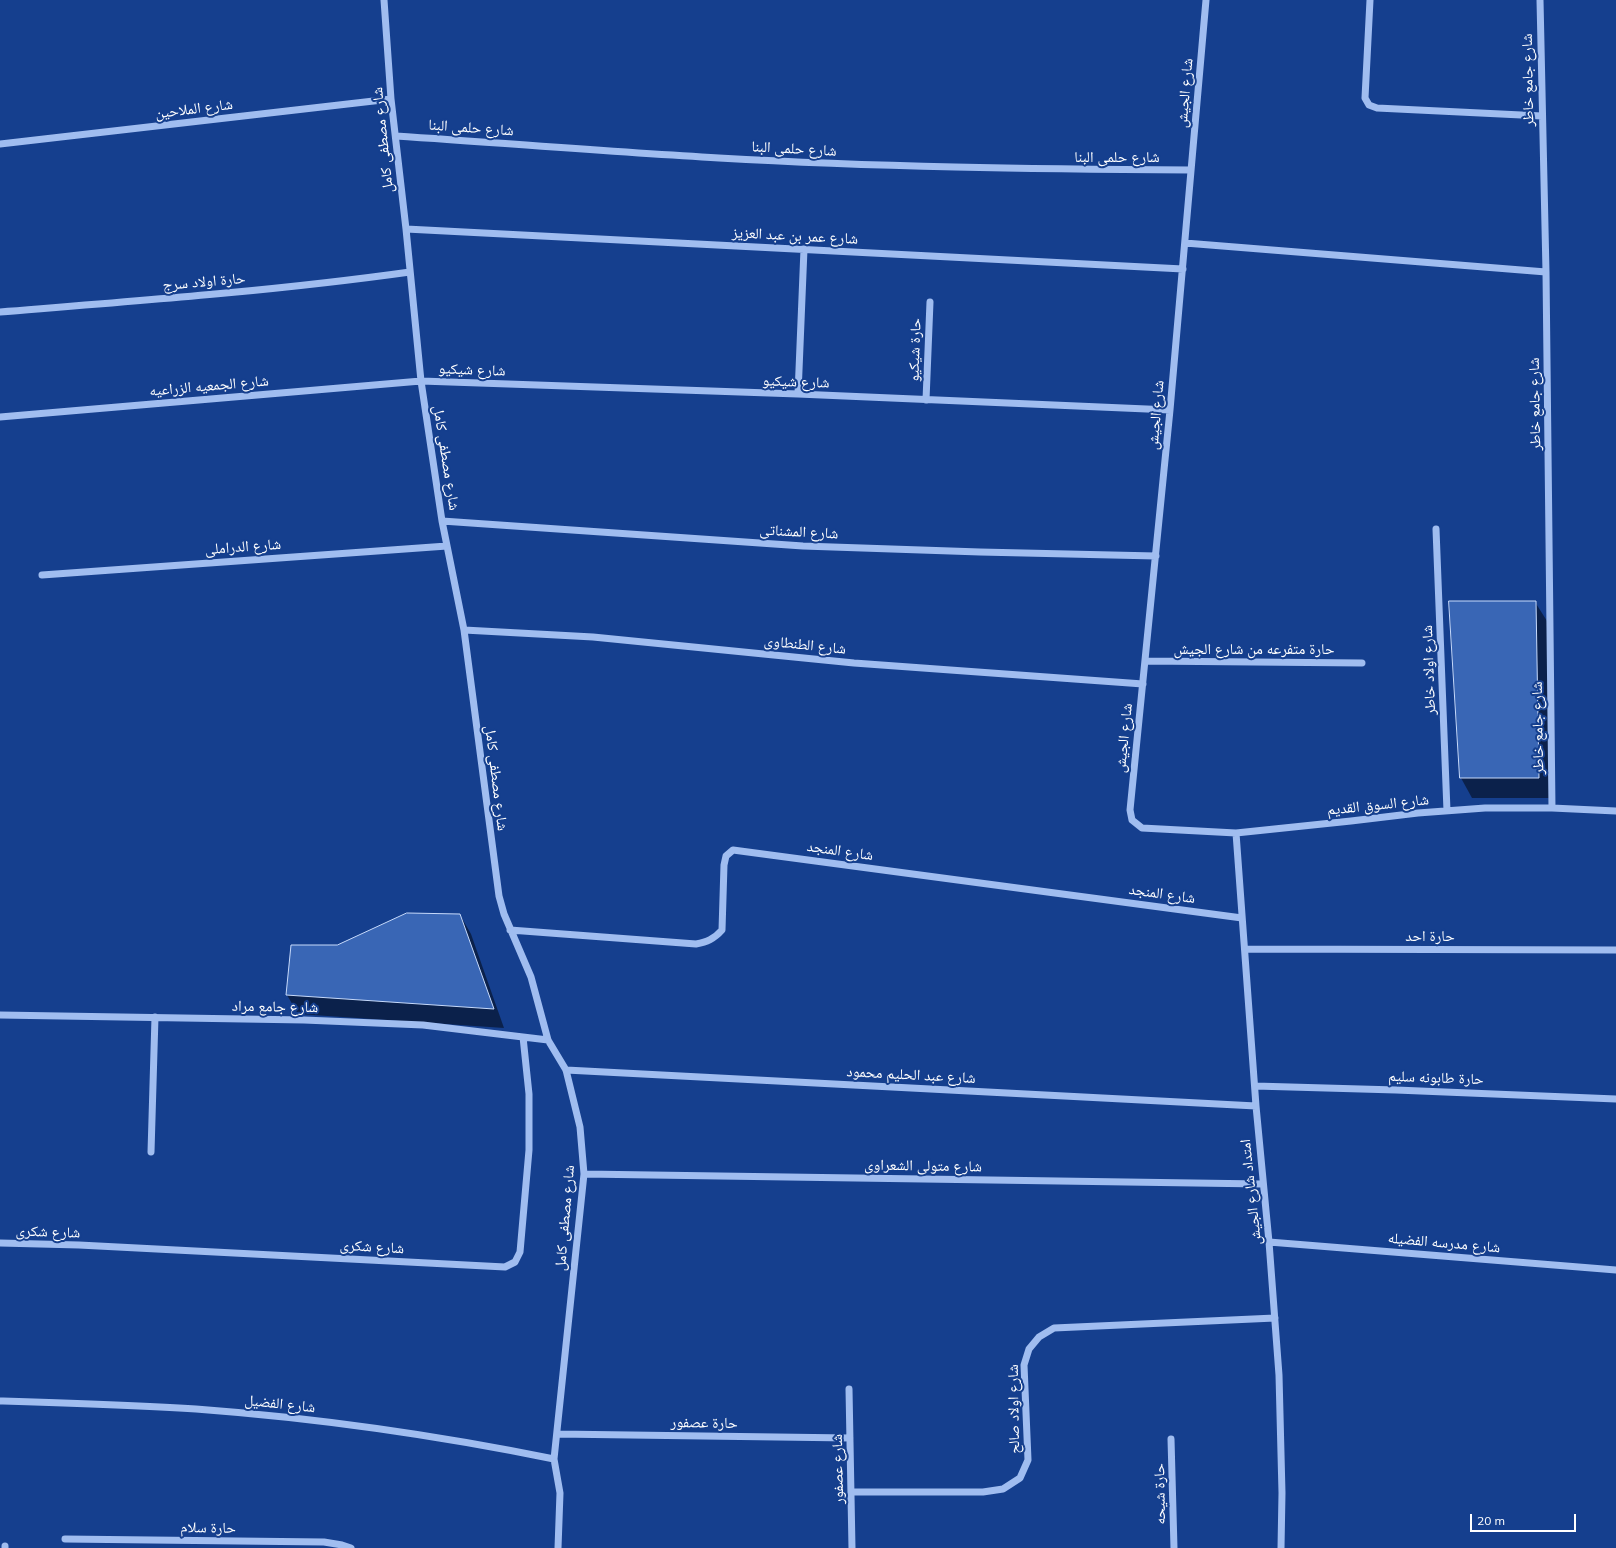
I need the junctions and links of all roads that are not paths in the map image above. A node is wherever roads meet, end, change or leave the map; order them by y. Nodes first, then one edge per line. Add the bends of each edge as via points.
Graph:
1 (384, 0) edge
2 (1206, 0) edge
3 (1370, 0) edge
4 (1540, 0) edge
5 (391, 99) junction
6 (1542, 116) junction
7 (396, 136) junction
8 (0, 144) edge
9 (1191, 170) junction
10 (406, 229) junction
11 (1185, 243) junction
12 (804, 249) junction
13 (1183, 269) junction
14 (410, 272) junction
15 (1546, 272) junction
16 (930, 302) dead end
17 (0, 312) edge
18 (421, 381) junction
19 (798, 394) junction
20 (926, 400) junction
21 (1170, 410) junction
22 (0, 417) edge
23 (442, 522) junction
24 (1436, 529) dead end
25 (447, 546) junction
26 (1156, 556) junction
27 (42, 575) dead end
28 (464, 630) junction
29 (1145, 661) junction
30 (1362, 663) dead end
31 (1143, 684) junction
32 (1552, 808) junction
33 (1448, 811) junction
34 (1616, 811) edge
35 (1142, 828) joint
36 (1236, 833) junction
37 (1242, 918) junction
38 (510, 930) junction
39 (1244, 949) junction
40 (1616, 950) edge
41 (0, 1015) edge
42 (155, 1017) junction
43 (523, 1037) junction
44 (548, 1040) junction
45 (566, 1070) junction
46 (1255, 1086) junction
47 (1616, 1099) edge
48 (1256, 1106) junction
49 (151, 1152) dead end
50 (584, 1174) junction
51 (1262, 1184) junction
52 (1269, 1242) junction
53 (0, 1243) edge
54 (1616, 1270) edge
55 (1275, 1318) junction
56 (849, 1389) dead end
57 (0, 1401) edge
58 (557, 1434) junction
59 (850, 1438) junction
60 (1171, 1440) dead end
61 (554, 1460) junction
62 (851, 1492) junction
63 (65, 1539) dead end
64 (351, 1548) edge
65 (558, 1548) edge
66 (852, 1548) edge
67 (1174, 1548) edge
68 (1281, 1548) edge

1 - 5 street, شارع مصطفى كامل
2 - 9 street, شارع الجيش
3 - 6 street via 1365,98 1369,105 1377,108
4 - 6 street, شارع جامع خاطر
5 - 7 street, شارع مصطفى كامل
5 - 8 street, شارع الملاحين
6 - 15 street, شارع جامع خاطر
7 - 9 street, شارع حلمى البنا via 718,158 864,165
7 - 10 street, شارع مصطفى كامل
9 - 11 street, شارع الجيش
10 - 12 street, شارع عمر بن عبد العزيز
10 - 14 street, شارع مصطفى كامل
11 - 13 street, شارع الجيش
11 - 15 street
12 - 13 street, شارع عمر بن عبد العزيز
12 - 19 street
13 - 21 street, شارع الجيش
14 - 17 street, حارة اولاد سرج via 250,292
14 - 18 street, شارع مصطفى كامل
15 - 32 street, شارع جامع خاطر
16 - 20 street, حارة شيكيو
18 - 19 street, شارع شيكيو
18 - 22 street, شارع الجمعيه الزراعيه
18 - 23 street, شارع مصطفى كامل
19 - 20 street, شارع شيكيو
20 - 21 street, شارع شيكيو
21 - 26 street, شارع الجيش
23 - 25 street, شارع مصطفى كامل
23 - 26 street, شارع المشناتى via 803,546
24 - 33 street, شارع اولاد خاطر
25 - 27 street, شارع الدراملى
25 - 28 street, شارع مصطفى كامل
26 - 29 street, شارع الجيش
28 - 31 street, شارع الطنطاوى via 593,637 854,663
28 - 38 street, شارع مصطفى كامل via 499,896
29 - 30 street, حارة متفرعه من شارع الجيش
29 - 31 street, شارع الجيش
31 - 35 street, شارع الجيش via 1130,810 1132,820
32 - 33 street, شارع السوق القديم
32 - 34 street, شارع السوق القديم
33 - 36 street, شارع السوق القديم
35 - 36 street, شارع السوق القديم
36 - 37 street, امتداد شارع الجيش
37 - 38 street, شارع المنجد via 733,850 726,856 724,865 722,930 715,938 706,942 696,944
37 - 39 street, امتداد شارع الجيش
38 - 44 street, شارع مصطفى كامل via 531,977
39 - 40 street, حارة احد
39 - 46 street, امتداد شارع الجيش
41 - 42 street, شارع جامع مراد
42 - 43 street, شارع جامع مراد via 304,1020 423,1026
42 - 49 street
43 - 44 street, شارع جامع مراد
43 - 53 street, شارع شكرى via 529,1094 529,1150 520,1252 514,1262 505,1267
44 - 45 street, شارع مصطفى كامل
45 - 48 street, شارع عبد الحليم محمود
45 - 50 street, شارع مصطفى كامل via 580,1127
46 - 47 street, حارة طابونه سليم
46 - 48 street, امتداد شارع الجيش
48 - 51 street, امتداد شارع الجيش
50 - 51 street, شارع متولى الشعراوى
50 - 58 street, شارع مصطفى كامل
51 - 52 street, امتداد شارع الجيش
52 - 54 street, شارع مدرسه الفضيله
52 - 55 street, امتداد شارع الجيش
55 - 62 street, شارع اولاد صالح via 1054,1328 1039,1336 1029,1350 1024,1365 1028,1460 1020,1478 1003,1489 983,1492
55 - 68 street, امتداد شارع الجيش via 1279,1375
56 - 59 street, شارع عصفور
57 - 61 street, شارع الفضيل via 196,1410 286,1418 398,1431
58 - 59 street, حارة عصفور
58 - 61 street, شارع مصطفى كامل
59 - 62 street, شارع عصفور
60 - 67 street, حارة شيحه
61 - 65 street, شارع مصطفى كامل via 560,1493
62 - 66 street, شارع عصفور
63 - 64 street, حارة سلام via 324,1542

